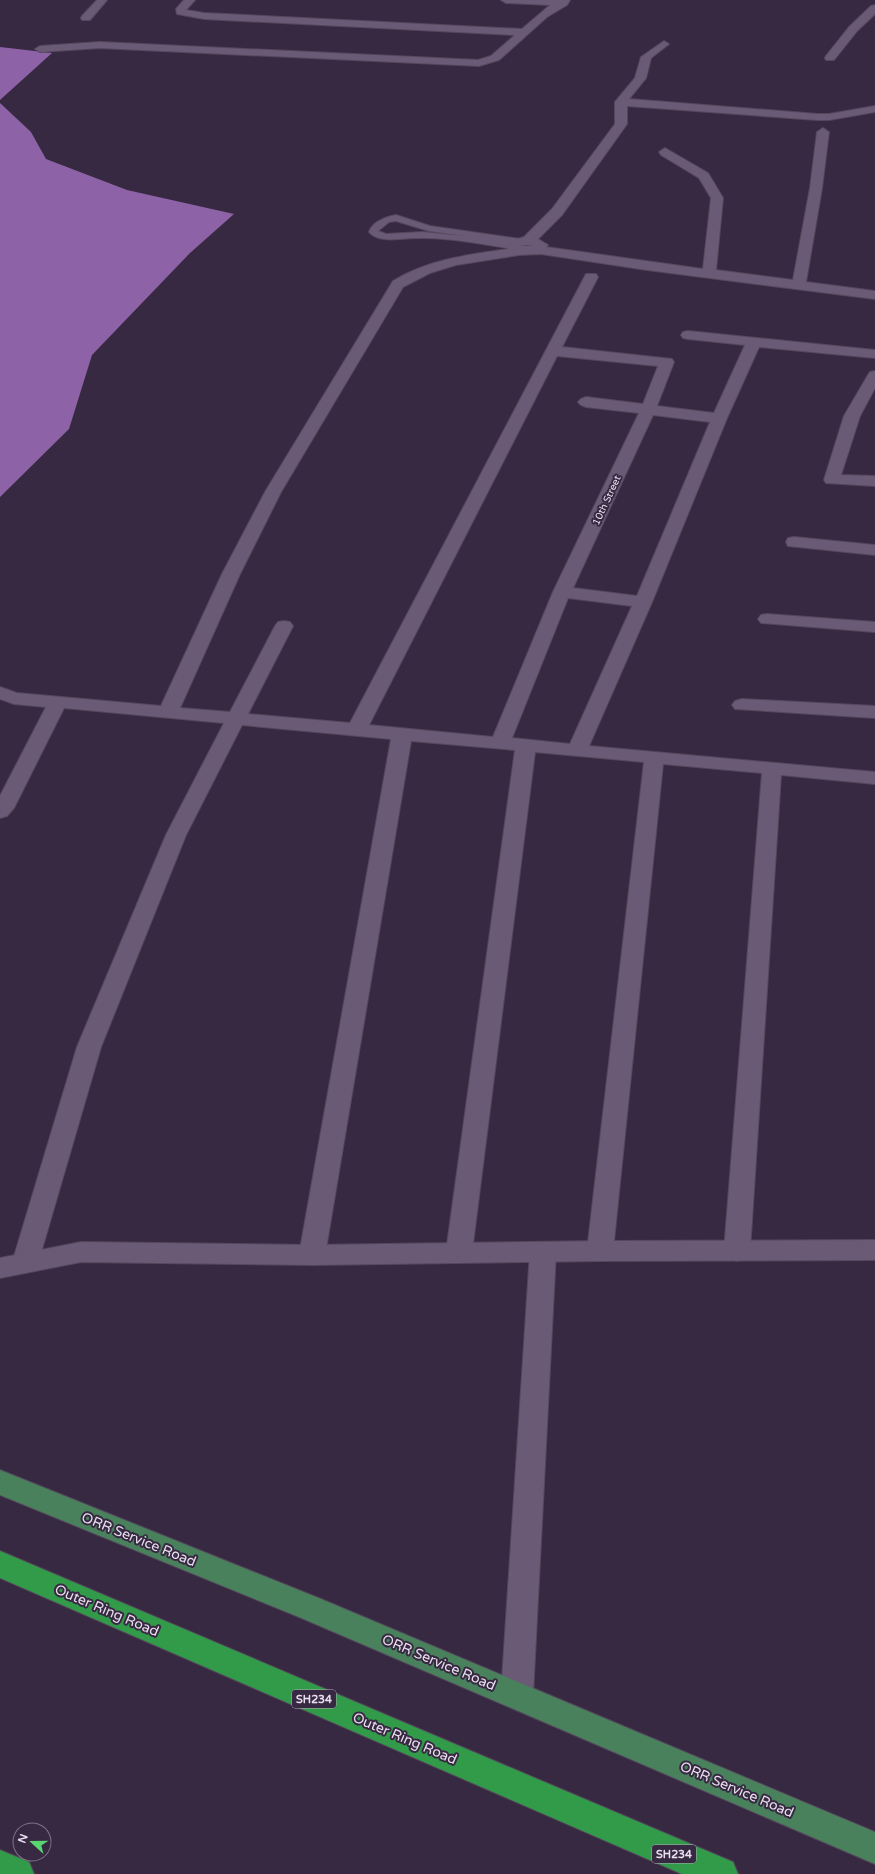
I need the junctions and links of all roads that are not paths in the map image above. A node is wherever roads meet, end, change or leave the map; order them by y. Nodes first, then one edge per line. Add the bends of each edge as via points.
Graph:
1 (102, 0) edge
2 (190, 0) edge
3 (506, 0) edge
4 (564, 1) edge
5 (875, 8) edge
6 (86, 18) dead end
7 (524, 32) junction
8 (664, 44) dead end
9 (40, 49) dead end
10 (830, 58) dead end
11 (621, 102) junction
12 (875, 109) edge
13 (823, 132) dead end
14 (665, 152) dead end
15 (524, 246) junction
16 (709, 272) junction
17 (591, 277) dead end
18 (799, 284) junction
19 (875, 295) edge
20 (688, 335) dead end
21 (754, 341) junction
22 (553, 351) junction
23 (875, 354) edge
24 (875, 375) edge
25 (586, 402) dead end
26 (649, 408) junction
27 (719, 418) junction
28 (875, 481) edge
29 (794, 542) dead end
30 (875, 550) edge
31 (562, 592) junction
32 (643, 602) junction
33 (767, 620) dead end
34 (284, 626) dead end
35 (875, 627) edge
36 (0, 693) edge
37 (58, 701) junction
38 (742, 705) dead end
39 (168, 712) junction
40 (875, 712) edge
41 (237, 718) junction
42 (357, 729) junction
43 (402, 734) junction
44 (500, 743) junction
45 (526, 745) junction
46 (577, 750) junction
47 (654, 757) junction
48 (772, 768) junction
49 (875, 778) edge
50 (0, 812) edge
51 (875, 1250) edge
52 (600, 1251) junction
53 (737, 1251) junction
54 (459, 1252) junction
55 (543, 1252) junction
56 (312, 1255) junction
57 (25, 1263) junction
58 (0, 1268) edge
59 (0, 1482) edge
60 (0, 1564) edge
61 (517, 1695) junction
62 (875, 1848) edge
63 (0, 1866) edge
64 (17, 1874) edge
65 (721, 1874) edge

1 - 6 street
2 - 7 street via 181,12 204,16
3 - 4 street
4 - 7 street
5 - 10 street via 853,29
7 - 9 street via 495,58 479,63 100,45
8 - 11 street via 646,57 640,78
11 - 12 street via 817,117
11 - 15 street via 621,124 557,212
13 - 18 street
14 - 16 street via 704,176 716,198
15 - 15 lane via 427,235 386,236 373,232 386,220 396,218 429,228
15 - 16 street via 602,260
15 - 39 street via 416,273 398,284 273,492 231,574
16 - 18 street
17 - 22 street
18 - 19 street
20 - 21 street
21 - 23 street
21 - 27 street
22 - 26 street, 10th Street via 667,362
22 - 42 street
24 - 28 street via 852,416 832,480
25 - 26 street
26 - 27 street
26 - 31 street, 10th Street
27 - 32 street
29 - 30 street
31 - 32 street
31 - 44 street, 10th Street
32 - 46 street
33 - 35 street
34 - 41 street
36 - 37 street via 14,698
37 - 39 street
37 - 50 street
38 - 40 street
39 - 41 street
41 - 42 street
41 - 57 street via 176,835 89,1047
42 - 43 street
43 - 44 street
43 - 56 street
44 - 45 street
45 - 46 street
45 - 54 street
46 - 47 street
47 - 48 street
47 - 52 street
48 - 49 street
48 - 53 street
51 - 53 street
52 - 53 street
52 - 55 street
54 - 55 street
54 - 56 street
55 - 61 street
56 - 57 street via 81,1252
57 - 58 street
59 - 61 main road, ORR Service Road
60 - 65 highway, Outer Ring Road / SH234
61 - 62 main road, ORR Service Road
63 - 64 highway

